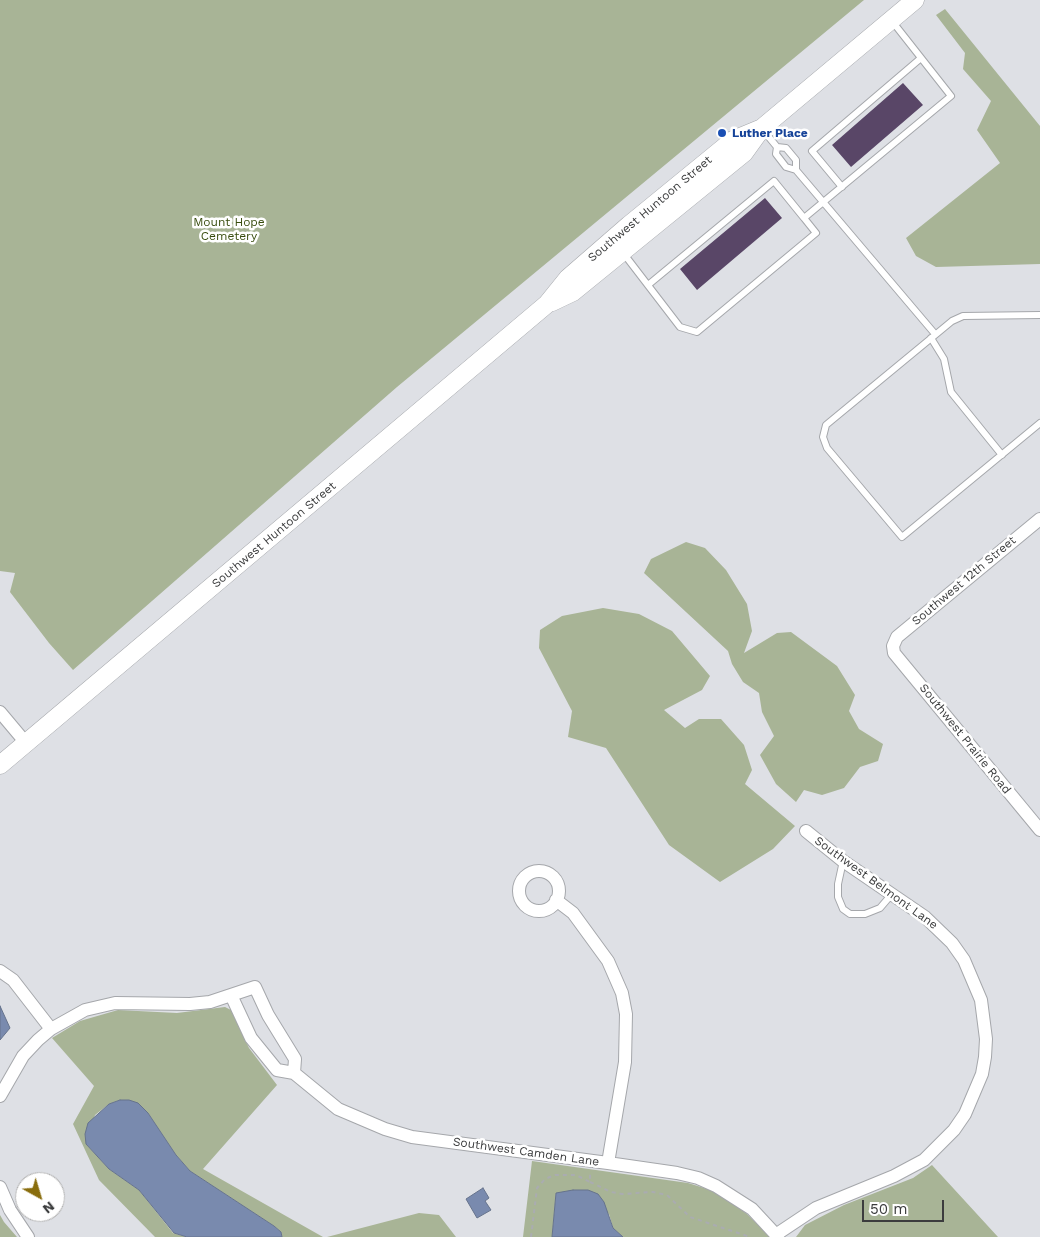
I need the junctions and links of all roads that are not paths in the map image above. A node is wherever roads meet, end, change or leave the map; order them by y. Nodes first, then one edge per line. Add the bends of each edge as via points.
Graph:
1 (915, 0) edge
2 (890, 20) junction
3 (921, 58) junction
4 (762, 128) junction
5 (777, 147) junction
6 (796, 170) junction
7 (842, 187) junction
8 (823, 202) junction
9 (804, 218) junction
10 (623, 253) junction
11 (648, 284) junction
12 (547, 304) junction
13 (1040, 315) edge
14 (933, 336) junction
15 (1040, 423) edge
16 (1002, 455) junction
17 (1040, 519) edge
18 (893, 646) joint
19 (0, 712) edge
20 (26, 743) junction
21 (0, 765) edge
22 (1040, 830) edge
23 (806, 831) dead end
24 (843, 861) junction
25 (892, 894) junction
26 (556, 900) dead end
27 (0, 971) edge
28 (231, 995) junction
29 (51, 1028) junction
30 (294, 1073) junction
31 (0, 1096) edge
32 (608, 1163) junction
33 (0, 1187) edge
34 (778, 1236) edge
35 (28, 1237) edge

1 - 2 main road, Southwest Huntoon Street
2 - 3 lane
2 - 4 main road, Southwest Huntoon Street
3 - 7 lane via 812,152
3 - 7 lane via 951,96
4 - 5 lane
4 - 10 main road, Southwest Huntoon Street via 744,153
4 - 12 main road, Southwest Huntoon Street via 733,140 575,272
5 - 6 lane via 776,154 786,167
5 - 6 lane via 786,148 796,160
6 - 8 lane
7 - 8 lane
8 - 9 lane
8 - 14 lane
9 - 11 lane via 774,181
9 - 11 lane via 816,233 696,332 680,327
10 - 11 lane
10 - 12 main road, Southwest Huntoon Street via 573,292
12 - 20 main road, Southwest Huntoon Street
13 - 14 lane via 963,316
14 - 16 lane via 944,359 950,392
14 - 16 lane via 826,425 825,445 902,537
15 - 16 lane
17 - 18 street, Southwest 12th Street via 897,637
18 - 22 street, Southwest Prairie Road via 894,653
19 - 20 street
20 - 21 main road, Southwest Huntoon Street
23 - 24 street, Southwest Belmont Lane
24 - 25 street, Southwest Belmont Lane
24 - 25 lane via 838,890 843,910 850,914 865,914 880,908
25 - 34 street, Southwest Belmont Lane via 938,928 964,960 981,1000 985,1020 982,1074 971,1102 954,1130 924,1160 816,1208
26 - 32 street, Southwest Camden Lane via 573,913 608,961 622,993 626,1014 626,1062
27 - 29 street via 13,980
28 - 29 street via 190,1004 109,1004 85,1010
28 - 30 street, Southwest Camden Lane via 251,1038 266,1058 277,1070
28 - 30 street via 256,987 271,1021 295,1059
29 - 31 street via 23,1056
30 - 32 street, Southwest Camden Lane via 338,1109 412,1137
32 - 34 street via 698,1178 752,1209
33 - 35 street via 10,1210

